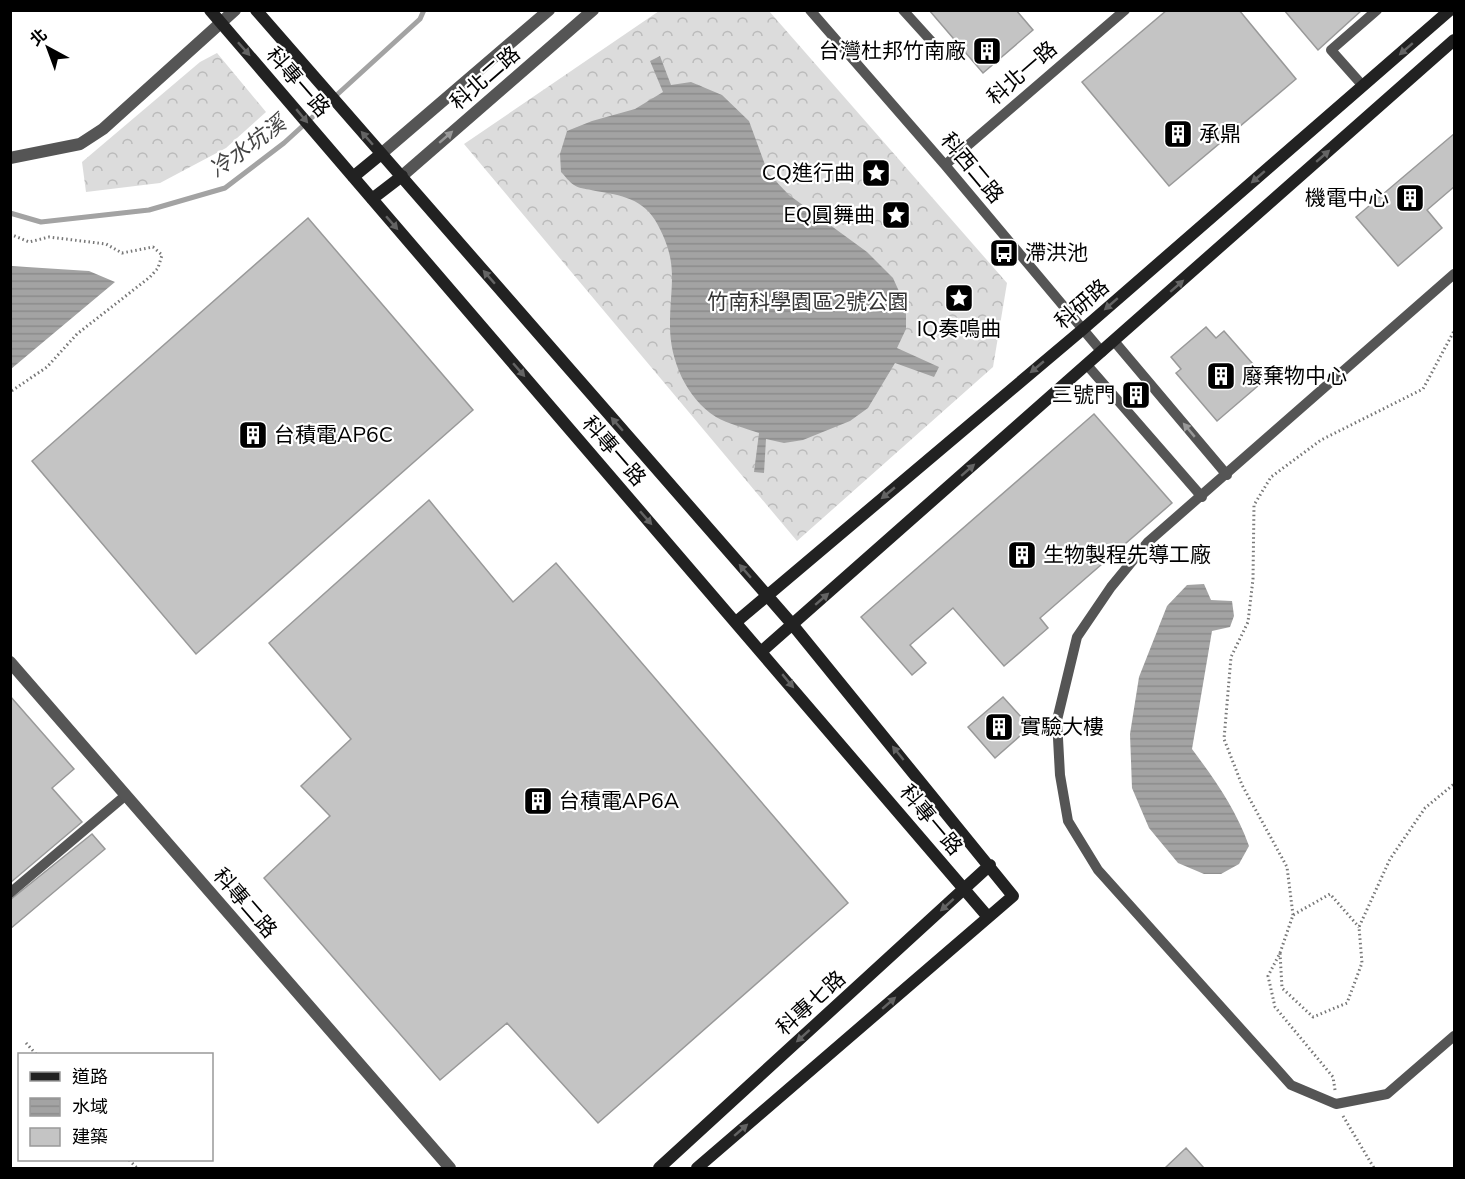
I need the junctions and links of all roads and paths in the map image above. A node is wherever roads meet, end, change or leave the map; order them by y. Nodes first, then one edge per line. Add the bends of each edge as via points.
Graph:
1 (210, 10) edge
2 (235, 10) edge
3 (256, 10) edge
4 (549, 10) edge
5 (593, 10) edge
6 (903, 10) edge
7 (1125, 10) edge
8 (1377, 10) edge
9 (1450, 10) edge
10 (816, 13) edge
11 (221, 23) junction
12 (1455, 40) edge
13 (932, 42) dead end
14 (1363, 86) junction
15 (381, 154) junction
16 (10, 158) edge
17 (945, 165) junction
18 (402, 176) junction
19 (353, 177) junction
20 (372, 199) junction
21 (10, 234) edge
22 (1455, 274) edge
23 (1082, 330) junction
24 (1455, 331) edge
25 (1114, 341) junction
26 (1102, 352) junction
27 (1087, 365) junction
28 (10, 392) edge
29 (1227, 475) junction
30 (1202, 497) junction
31 (766, 595) junction
32 (736, 622) junction
33 (792, 624) junction
34 (762, 651) junction
35 (10, 662) edge
36 (1455, 784) edge
37 (126, 795) junction
38 (990, 865) junction
39 (964, 889) junction
40 (10, 893) edge
41 (1293, 915) junction
42 (988, 917) junction
43 (1359, 927) junction
44 (1280, 953) junction
45 (1455, 1036) edge
46 (26, 1043) dead end
47 (35, 1053) edge
48 (1336, 1104) junction
49 (450, 1168) edge
50 (659, 1168) edge
51 (697, 1168) edge
52 (1374, 1168) edge

1 - 11 street, 科專一路
2 - 11 street
15 -> 3 street, 科專一路
4 - 15 street, 科北二路
18 -> 5 street, 科北二路
6 - 13 lane
7 - 17 lane, 科北一路
8 - 14 lane via 1331,50
9 -> 14 street, 科研路
10 - 17 lane, 科西二路
11 - 16 street via 80,144
11 -> 19 street, 科專一路
25 -> 12 street
14 -> 23 street, 科研路
15 - 18 street, 科專一路
15 - 19 street
17 - 23 lane, 科西二路
18 - 20 street
31 -> 18 street, 科專一路
19 - 20 street, 科專一路
20 -> 32 street, 科專一路
21 - 28 path via 29,242 49,237 106,244 122,253 153,247 162,255 150,277 76,334 47,367
22 - 29 lane
23 - 26 lane, 科西二路
23 -> 31 street, 科研路
24 - 41 path via 1423,388 1321,440 1271,477 1254,505 1248,622 1231,657 1224,739 1242,784 1287,867
25 - 26 street
29 -> 25 lane
26 - 27 street
27 - 30 lane
33 -> 27 street
29 - 30 lane
30 - 48 lane via 1148,542 1077,637 1057,720 1068,821 1098,870 1291,1085
31 - 32 street, 科研路
31 - 33 street, 科專一路
32 - 34 street, 科專一路
33 - 34 street
38 -> 33 street, 科專一路
34 -> 39 street, 科專一路
35 - 37 street, 科專二路
36 - 43 path via 1425,808 1390,859
37 - 40 lane
37 - 49 street, 科專二路
38 - 39 street, 科專七路
38 - 42 street, 科專一路 via 1013,896
39 - 42 street, 科專一路
39 -> 50 street, 科專七路
41 - 43 path via 1330,894
41 - 44 path
51 -> 42 street
43 - 44 path via 1362,963 1347,1003 1314,1017 1282,988
44 - 48 path via 1268,976 1275,1007 1333,1077
45 - 48 lane via 1387,1094
46 - 47 path
48 - 52 path

